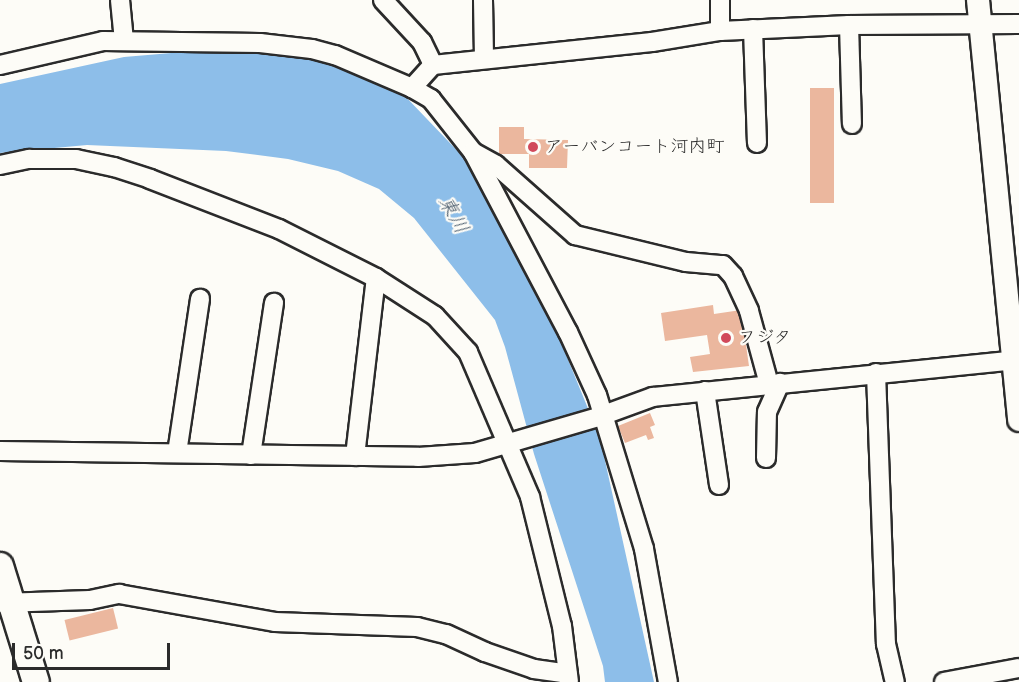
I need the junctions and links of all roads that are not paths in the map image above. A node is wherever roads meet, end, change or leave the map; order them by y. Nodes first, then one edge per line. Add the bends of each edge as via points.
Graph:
1 (120, 0) edge
2 (382, 0) edge
3 (483, 0) edge
4 (720, 0) edge
5 (978, 0) edge
6 (980, 23) junction
7 (1019, 24) edge
8 (849, 25) junction
9 (753, 29) junction
10 (720, 31) junction
11 (124, 41) junction
12 (484, 59) junction
13 (0, 65) edge
14 (432, 66) junction
15 (412, 88) junction
16 (852, 124) dead end
17 (757, 143) dead end
18 (473, 152) junction
19 (0, 165) edge
20 (376, 278) junction
21 (200, 299) dead end
22 (274, 303) dead end
23 (1016, 360) edge
24 (876, 373) junction
25 (774, 384) junction
26 (705, 392) junction
27 (600, 416) junction
28 (1019, 420) edge
29 (508, 444) junction
30 (0, 451) edge
31 (177, 453) junction
32 (251, 455) junction
33 (355, 456) junction
34 (766, 459) dead end
35 (719, 485) dead end
36 (0, 566) edge
37 (6, 604) edge
38 (1019, 668) edge
39 (569, 678) edge
40 (36, 682) edge
41 (668, 682) edge
42 (895, 682) edge
43 (944, 682) edge

1 - 11 street
2 - 14 street via 422,42
3 - 12 street
4 - 10 street
5 - 6 street
6 - 7 street
6 - 8 street
6 - 23 street
8 - 9 street
8 - 16 street
9 - 10 street
9 - 17 street
10 - 12 street
11 - 13 street via 104,41
11 - 15 street via 260,43 312,49 358,63
12 - 14 street
14 - 15 street
15 - 18 street via 431,99
18 - 25 street via 496,165 575,235 686,262 723,266 733,276 749,311
18 - 27 street via 568,332 597,395
19 - 20 street via 29,159 76,159 114,167 279,229
20 - 29 street via 435,315 468,352
20 - 33 street
21 - 31 street
22 - 32 street
23 - 24 street
23 - 28 street
24 - 25 street
24 - 42 street via 886,644
25 - 26 street
25 - 34 street via 767,412
26 - 27 street via 653,397
26 - 35 street
27 - 29 street
27 - 41 street via 644,549
29 - 33 street via 475,453
29 - 39 street via 530,497 562,626
30 - 31 street
31 - 32 street
32 - 33 street
36 - 37 main road
37 - 39 street via 90,600 119,594 275,622 417,627
37 - 40 main road
38 - 43 street

